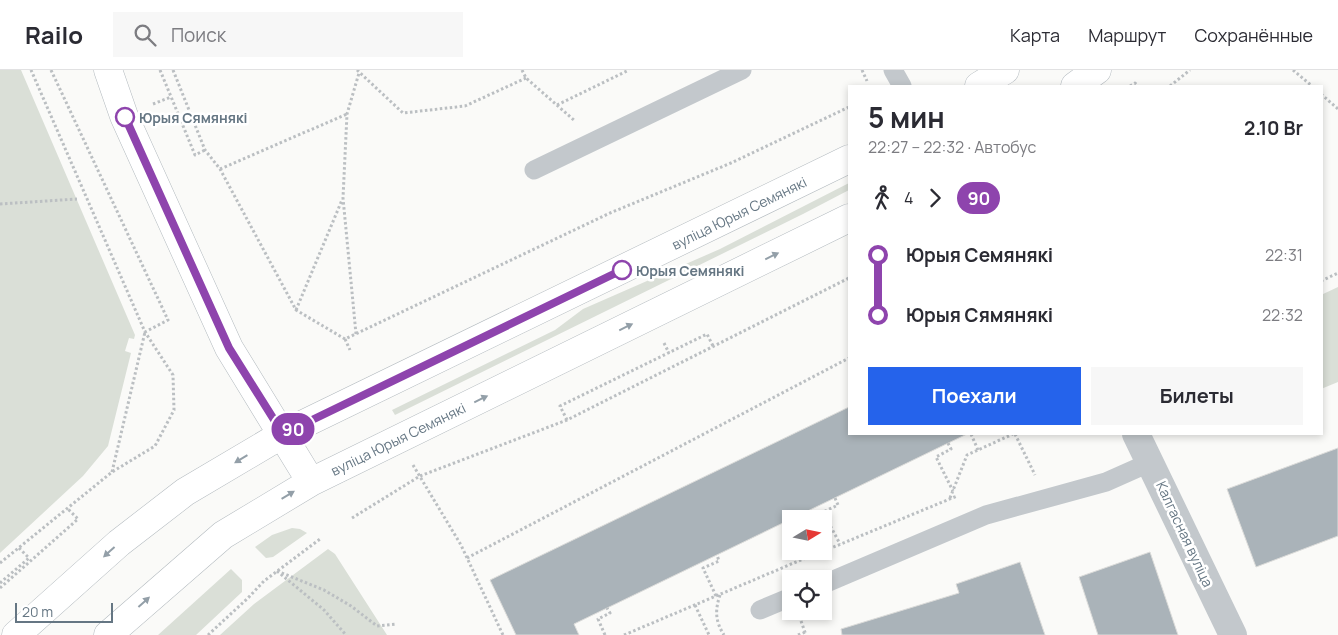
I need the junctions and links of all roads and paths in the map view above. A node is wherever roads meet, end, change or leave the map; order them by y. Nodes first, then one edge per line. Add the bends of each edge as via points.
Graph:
1 (30, 70) edge
2 (51, 70) edge
3 (108, 70) edge
4 (160, 70) edge
5 (173, 70) edge
6 (522, 70) edge
7 (630, 70) edge
8 (742, 70) edge
9 (893, 70) edge
10 (1005, 70) edge
11 (1097, 70) edge
12 (1190, 70) edge
13 (1293, 70) edge
14 (358, 71) edge
15 (526, 78) junction
16 (901, 85) edge
17 (981, 85) edge
18 (1076, 85) edge
19 (1171, 85) edge
20 (1309, 85) edge
21 (1323, 96) edge
22 (557, 105) junction
23 (848, 107) edge
24 (1338, 109) edge
25 (347, 114) junction
26 (595, 141) junction
27 (205, 150) junction
28 (848, 158) edge
29 (220, 169) junction
30 (534, 170) dead end
31 (343, 198) junction
32 (77, 199) dead end
33 (0, 204) edge
34 (848, 218) edge
35 (1338, 274) edge
36 (848, 279) edge
37 (1323, 280) edge
38 (296, 310) junction
39 (145, 332) junction
40 (356, 334) junction
41 (346, 339) junction
42 (714, 348) junction
43 (350, 350) dead end
44 (848, 359) edge
45 (567, 420) junction
46 (283, 434) junction
47 (971, 435) edge
48 (1012, 435) edge
49 (1014, 435) edge
50 (1137, 435) edge
51 (948, 443) dead end
52 (978, 450) junction
53 (1151, 462) junction
54 (112, 472) junction
55 (420, 476) junction
56 (1036, 478) dead end
57 (311, 482) junction
58 (953, 491) junction
59 (835, 498) dead end
60 (950, 498) dead end
61 (67, 508) junction
62 (352, 518) dead end
63 (320, 539) dead end
64 (840, 544) dead end
65 (18, 547) junction
66 (716, 555) dead end
67 (467, 558) junction
68 (801, 560) edge
69 (0, 563) edge
70 (276, 570) junction
71 (832, 581) edge
72 (0, 583) edge
73 (0, 588) edge
74 (718, 595) junction
75 (782, 601) edge
76 (695, 605) junction
77 (606, 608) dead end
78 (760, 610) dead end
79 (396, 624) dead end
80 (805, 632) dead end
81 (16, 635) edge
82 (108, 635) edge
83 (208, 635) edge
84 (346, 635) edge
85 (503, 635) edge
86 (605, 635) edge
87 (624, 635) edge
88 (709, 635) edge
89 (724, 635) edge
90 (798, 635) edge
91 (1233, 635) edge

1 - 39 path
2 - 39 path via 168,320
3 - 46 main road via 128,124 229,348
4 - 27 path via 195,155
5 - 27 path
6 - 15 path
7 - 22 path
8 - 26 lane
9 - 16 lane
10 - 17 main road
11 - 18 main road
12 - 19 path
13 - 20 path
14 - 15 path via 403,113 465,106
14 - 25 path
15 - 22 path
21 - 24 path
22 - 26 path
23 - 40 path via 731,163 610,213
25 - 29 path
25 - 31 path
26 - 30 lane
27 - 29 path
28 - 46 main road, вуліца Юрыя Семянякі
29 - 38 path
31 - 38 path
31 - 40 path
32 - 33 path
57 -> 34 main road, вуліца Юрыя Семянякі
35 - 37 path
36 - 42 path
38 - 41 path
39 - 54 path
39 - 54 path via 173,375 174,410 155,446
40 - 41 path
41 - 43 path
42 - 45 path
42 - 45 path via 707,334 560,406
44 - 67 path
45 - 55 path
46 - 57 main road
46 -> 81 main road, вуліца Юрыя Семянякі via 185,492 119,544
47 - 52 path
48 - 52 path
49 - 56 path
50 - 53 street, Калгасная вуліца
51 - 58 path via 951,449 936,457
52 - 58 path via 967,455
53 - 71 lane via 1106,482 986,515
53 - 91 street, Калгасная вуліца
54 - 61 path
55 - 62 path
55 - 67 path
82 -> 57 main road, вуліца Юрыя Семянякі via 223,535
58 - 60 path
59 - 64 path via 838,505 824,512
61 - 65 path
61 - 73 path via 78,519
63 - 70 path
65 - 69 path
65 - 72 path via 29,558
66 - 74 path via 719,560 704,568
67 - 85 path
68 - 74 path
70 - 79 path via 324,590 377,626
70 - 83 path
70 - 84 path via 324,610
74 - 76 path
74 - 89 path via 715,610 718,626
75 - 78 lane
76 - 87 path
76 - 88 path
77 - 86 path via 610,613 598,619
80 - 90 path

